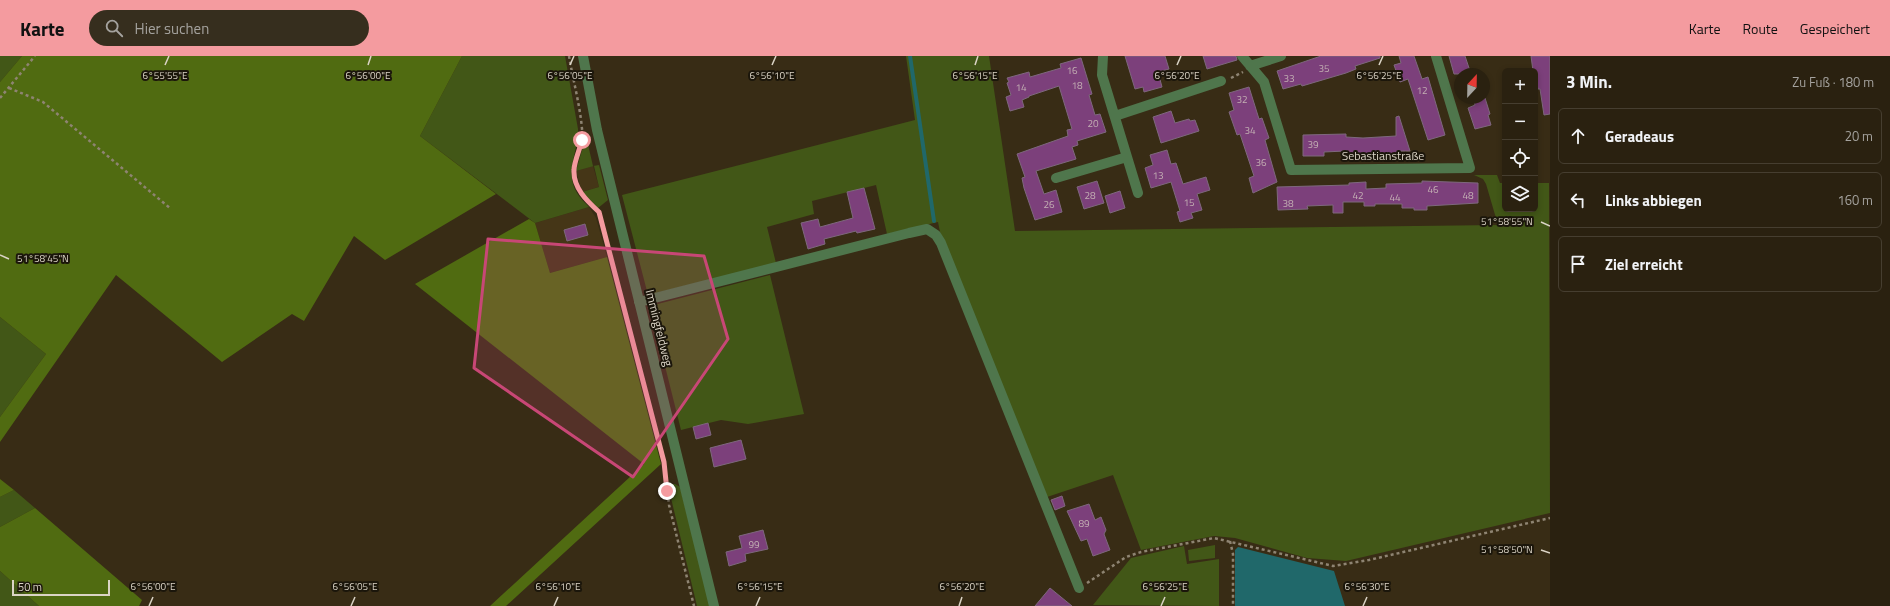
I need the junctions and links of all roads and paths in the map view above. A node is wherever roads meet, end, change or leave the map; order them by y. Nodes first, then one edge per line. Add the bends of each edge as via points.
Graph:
1 (35, 56) edge
2 (569, 56) edge
3 (583, 56) edge
4 (1103, 56) edge
5 (1242, 56) edge
6 (1281, 56) edge
7 (1436, 56) edge
8 (1250, 66) junction
9 (1221, 81) joint
10 (9, 88) junction
11 (0, 98) edge
12 (1115, 116) junction
13 (1127, 157) junction
14 (1056, 178) dead end
15 (1138, 193) dead end
16 (171, 210) dead end
17 (639, 302) junction
18 (1550, 518) edge
19 (1230, 541) junction
20 (1079, 588) joint
21 (694, 606) edge
22 (714, 606) edge
23 (1233, 606) edge

1 - 10 path
2 - 21 path via 582,130 580,153 574,170 577,185 580,193 599,212 664,462 670,505
3 - 17 street, Immingfeldweg via 597,130
4 - 12 street via 1102,76
5 - 8 street, Sebastianstraße
6 - 8 street
7 - 8 street, Sebastianstraße via 1470,168 1291,170 1264,82
8 - 9 path via 1240,75
9 - 12 street
10 - 11 path
10 - 16 path via 43,102
12 - 13 street
13 - 14 street
13 - 15 street
17 - 20 street via 927,229 936,235 941,243
17 - 22 street, Immingfeldweg
18 - 19 path via 1333,566
19 - 20 path via 1214,538 1141,552 1126,557
19 - 23 path via 1233,554

